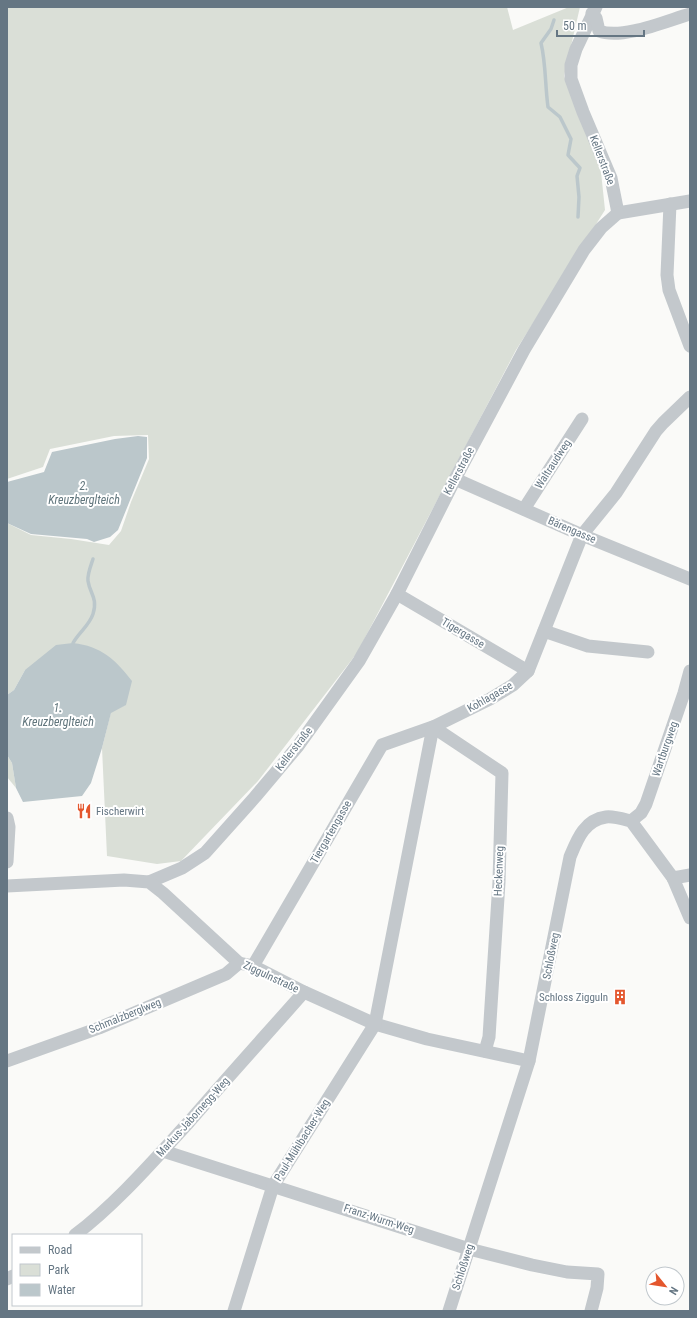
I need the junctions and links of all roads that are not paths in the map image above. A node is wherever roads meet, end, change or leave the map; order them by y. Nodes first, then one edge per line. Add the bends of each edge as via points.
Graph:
1 (594, 10) edge
2 (690, 14) edge
3 (690, 200) edge
4 (670, 204) junction
5 (618, 213) junction
6 (690, 346) edge
7 (690, 397) edge
8 (582, 419) dead end
9 (455, 479) junction
10 (524, 510) junction
11 (582, 535) junction
12 (690, 579) edge
13 (397, 594) junction
14 (544, 631) junction
15 (648, 652) dead end
16 (528, 671) junction
17 (690, 671) edge
18 (433, 726) junction
19 (7, 818) edge
20 (630, 821) junction
21 (7, 862) edge
22 (690, 875) edge
23 (673, 878) junction
24 (149, 882) junction
25 (7, 886) edge
26 (690, 918) edge
27 (239, 963) junction
28 (253, 966) junction
29 (304, 992) junction
30 (375, 1024) junction
31 (485, 1051) junction
32 (7, 1061) edge
33 (529, 1061) junction
34 (163, 1151) junction
35 (273, 1186) junction
36 (75, 1234) edge
37 (469, 1249) junction
38 (234, 1311) edge
39 (449, 1311) edge
40 (591, 1311) edge

1 - 2 street via 599,31 607,34 628,33
1 - 5 street, Kellerstraße via 576,49 570,79 611,178
3 - 4 street
4 - 5 street
4 - 6 street via 667,275 669,290
5 - 9 street, Kellerstraße via 601,228 584,250 524,350
7 - 11 street, Kohlagasse via 656,431 616,493
8 - 10 street, Waltraudweg
9 - 10 street, Bärengasse
9 - 13 street, Kellerstraße
10 - 11 street, Bärengasse
11 - 12 street, Bärengasse
11 - 14 street, Kohlagasse
13 - 16 street, Tigergasse
13 - 24 street, Kellerstraße via 359,661 298,746 255,797 205,853 182,868
14 - 15 street via 588,646
14 - 16 street, Kohlagasse
16 - 18 street, Kohlagasse via 513,685 490,699
17 - 20 street, Wartburgweg via 646,804 641,813
18 - 28 street, Tiergartengasse via 382,745
18 - 30 street
18 - 31 street, Heckenweg via 502,773 499,882
19 - 21 street
20 - 23 street
20 - 33 street, Schloßweg via 606,817 596,820 585,827 575,844 570,857
22 - 23 street
23 - 26 street
24 - 25 street via 124,880
24 - 27 street, Ziggulnstraße
27 - 28 street, Ziggulnstraße
27 - 32 street, Schmalzberglweg via 219,977 98,1028
28 - 29 street, Ziggulnstraße
29 - 30 street, Ziggulnstraße
29 - 34 street, Markus-Jabornegg-Weg
30 - 31 street, Ziggulnstraße via 427,1039
30 - 35 street, Paul-Mühlbacher-Weg
31 - 33 street, Ziggulnstraße
33 - 37 street, Schloßweg
34 - 35 street, Franz-Wurm-Weg
34 - 36 street, Markus-Jabornegg-Weg via 122,1193
35 - 37 street, Franz-Wurm-Weg
35 - 38 street, Paul-Mühlbacher-Weg
37 - 39 street, Schloßweg
37 - 40 street, Franz-Wurm-Weg via 567,1272 598,1274

